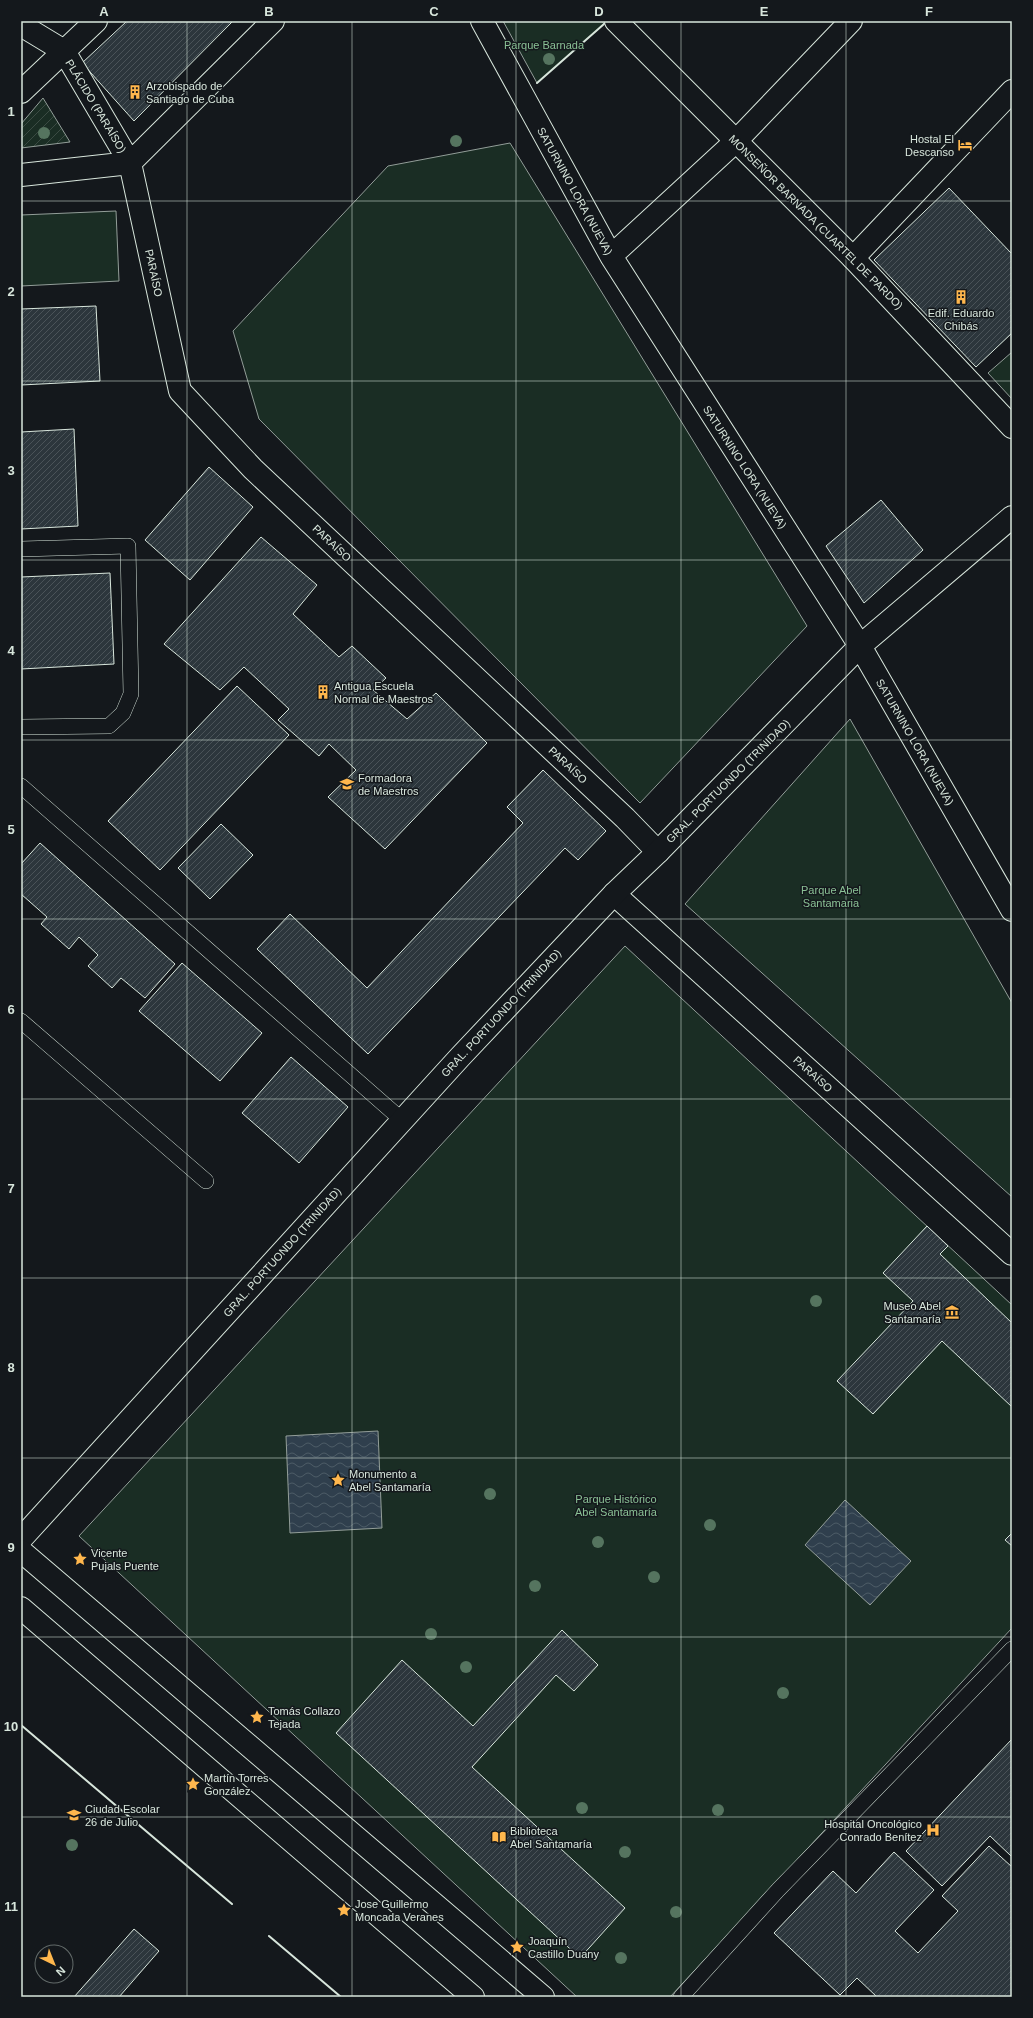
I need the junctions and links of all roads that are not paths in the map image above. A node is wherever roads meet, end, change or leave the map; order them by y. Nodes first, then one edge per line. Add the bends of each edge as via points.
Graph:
1 (96, 21) edge
2 (273, 21) edge
3 (482, 21) edge
4 (616, 21) edge
5 (851, 21) edge
6 (21, 25) edge
7 (64, 51) junction
8 (1012, 91) edge
9 (21, 92) edge
10 (736, 140) junction
11 (130, 162) junction
12 (21, 175) edge
13 (611, 256) junction
14 (853, 258) junction
15 (1012, 427) edge
16 (1012, 517) edge
17 (21, 549) edge
18 (860, 646) junction
19 (21, 727) edge
20 (21, 786) edge
21 (658, 852) junction
22 (614, 894) junction
23 (1012, 910) edge
24 (21, 1021) edge
25 (402, 1120) junction
26 (206, 1180) dead end
27 (1012, 1254) edge
28 (21, 1539) edge
29 (21, 1551) edge
30 (21, 1608) edge
31 (1012, 1649) edge
32 (473, 1997) edge
33 (543, 1997) edge
34 (681, 1997) edge

1 - 7 main road
2 - 11 main road
3 - 13 main road, SATURNINO LORA (NUEVA)
4 - 10 main road, MONSEÑOR BARNADA (CUARTEL DE PARDO)
5 - 10 main road
6 - 7 main road, PLÁCIDO (PARAÍSO)
7 - 9 main road
7 - 11 main road, PLÁCIDO (PARAÍSO)
8 - 14 main road
10 - 13 main road
10 - 14 main road, MONSEÑOR BARNADA (CUARTEL DE PARDO)
11 - 12 main road
11 - 21 main road, PARAÍSO via 180,391 253,469 619,812
13 - 18 main road, SATURNINO LORA (NUEVA)
14 - 15 main road, MONSEÑOR BARNADA (CUARTEL DE PARDO)
16 - 18 main road, GRAL. PORTUONDO (TRINIDAD)
17 - 19 lane via 128,546 131,694 123,713 109,726
18 - 21 main road, GRAL. PORTUONDO (TRINIDAD)
18 - 23 main road, SATURNINO LORA (NUEVA)
20 - 25 lane
21 - 22 main road, GRAL. PORTUONDO (TRINIDAD)
22 - 25 main road, GRAL. PORTUONDO (TRINIDAD)
22 - 27 main road, PARAÍSO
24 - 26 lane
25 - 28 main road, GRAL. PORTUONDO (TRINIDAD)
29 - 33 main road
30 - 32 main road
31 - 34 lane via 778,1890

